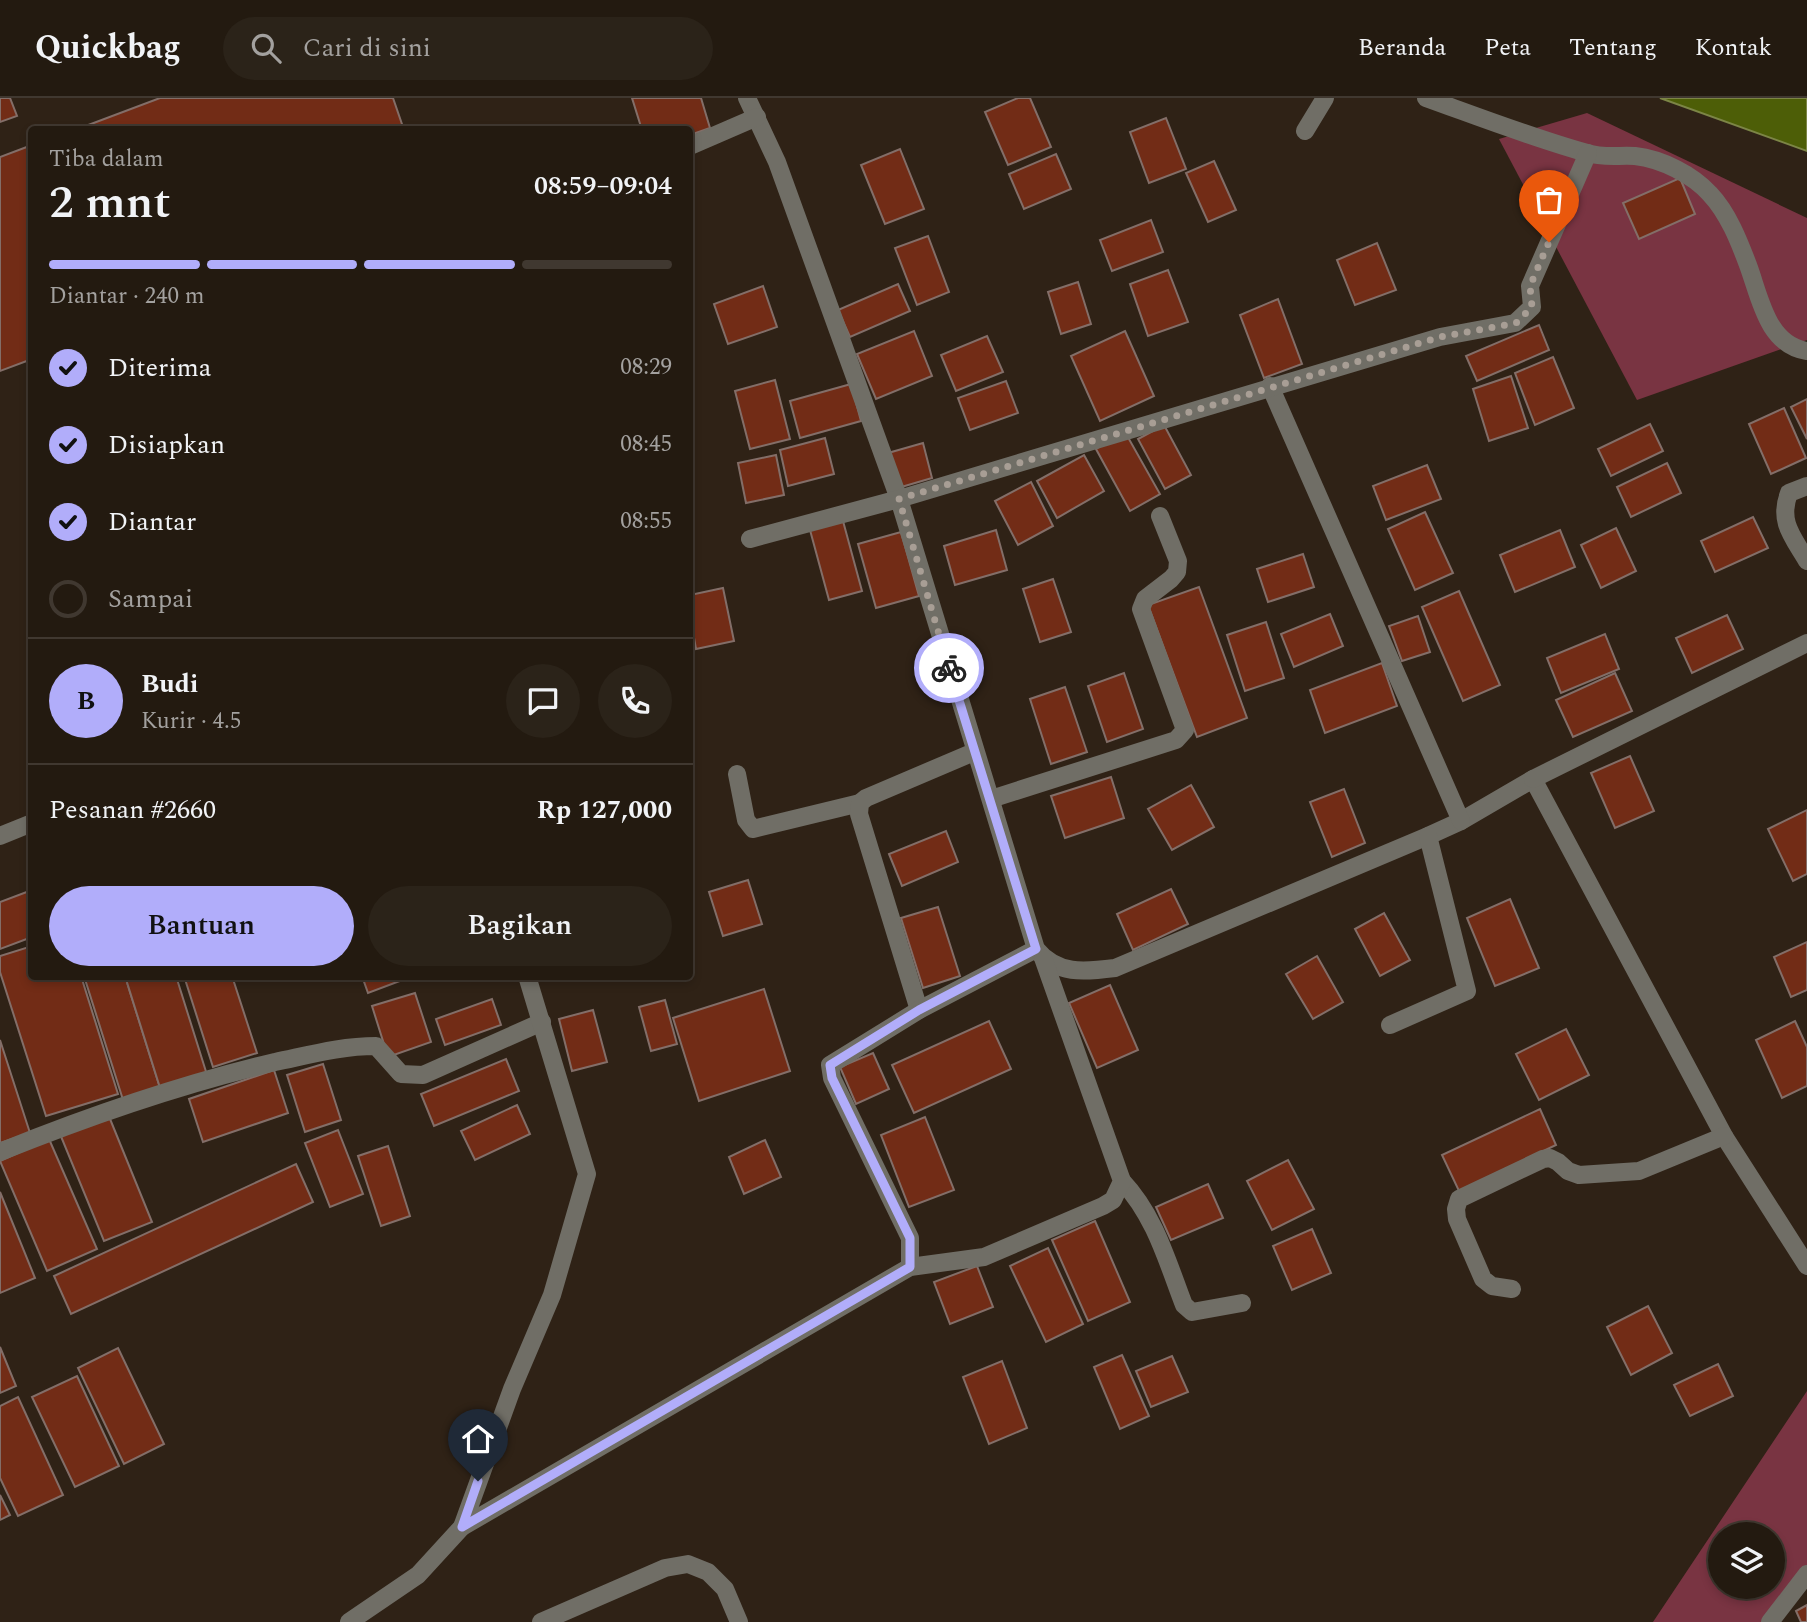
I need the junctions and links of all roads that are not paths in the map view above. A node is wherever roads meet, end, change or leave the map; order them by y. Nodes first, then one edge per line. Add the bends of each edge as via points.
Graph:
1 (747, 98) edge
2 (1325, 98) edge
3 (1426, 98) edge
4 (757, 117) junction
5 (1305, 131) dead end
6 (693, 145) edge
7 (1588, 153) junction
8 (1807, 351) edge
9 (1270, 386) junction
10 (1807, 486) edge
11 (899, 499) junction
12 (1160, 516) dead end
13 (750, 540) dead end
14 (1807, 561) edge
15 (1807, 643) edge
16 (974, 752) junction
17 (737, 774) dead end
18 (1533, 779) junction
19 (990, 799) junction
20 (860, 803) junction
21 (1461, 821) junction
22 (28, 825) edge
23 (0, 836) edge
24 (1428, 836) junction
25 (1040, 954) junction
26 (528, 980) edge
27 (919, 1010) junction
28 (542, 1022) junction
29 (1390, 1025) dead end
30 (1724, 1136) junction
31 (0, 1152) edge
32 (1122, 1181) junction
33 (1807, 1266) edge
34 (910, 1267) junction
35 (1512, 1289) dead end
36 (1242, 1303) dead end
37 (462, 1527) junction
38 (1807, 1574) edge
39 (349, 1622) edge
40 (541, 1622) edge
41 (739, 1622) edge
42 (1770, 1622) edge

1 - 4 street
2 - 5 street
3 - 7 street
4 - 6 street
4 - 11 street via 778,162
7 - 8 street via 1656,161 1687,175 1709,192 1737,240 1766,318 1793,349
7 - 9 street via 1530,286 1532,307 1516,323 1440,337
9 - 11 street
9 - 21 street
10 - 14 street via 1789,493 1784,506 1784,520
11 - 13 street
11 - 16 street
12 - 19 street via 1178,561 1177,572 1145,599 1141,610 1185,730 1176,740
15 - 18 street
16 - 19 street
16 - 20 street
17 - 20 street via 746,820 753,829
18 - 21 street
18 - 30 street
19 - 25 street
20 - 27 street via 859,814
21 - 24 street
22 - 23 street
24 - 25 street via 1115,968 1071,971
24 - 29 street via 1468,991
25 - 27 street
25 - 32 street
26 - 28 street
27 - 34 street via 830,1065 832,1078 910,1238
28 - 31 street via 423,1075 401,1074 376,1046 352,1046 214,1076
28 - 37 street via 587,1174 552,1295
30 - 33 street
30 - 35 street via 1639,1171 1579,1175 1558,1161 1543,1159 1459,1199 1457,1219 1483,1279 1492,1286
32 - 34 street via 1113,1200 1103,1206 984,1257
32 - 36 street via 1153,1223 1184,1305 1192,1312
34 - 37 street
37 - 39 street via 418,1575
38 - 42 street
40 - 41 street via 665,1567 688,1564 708,1572 725,1589

